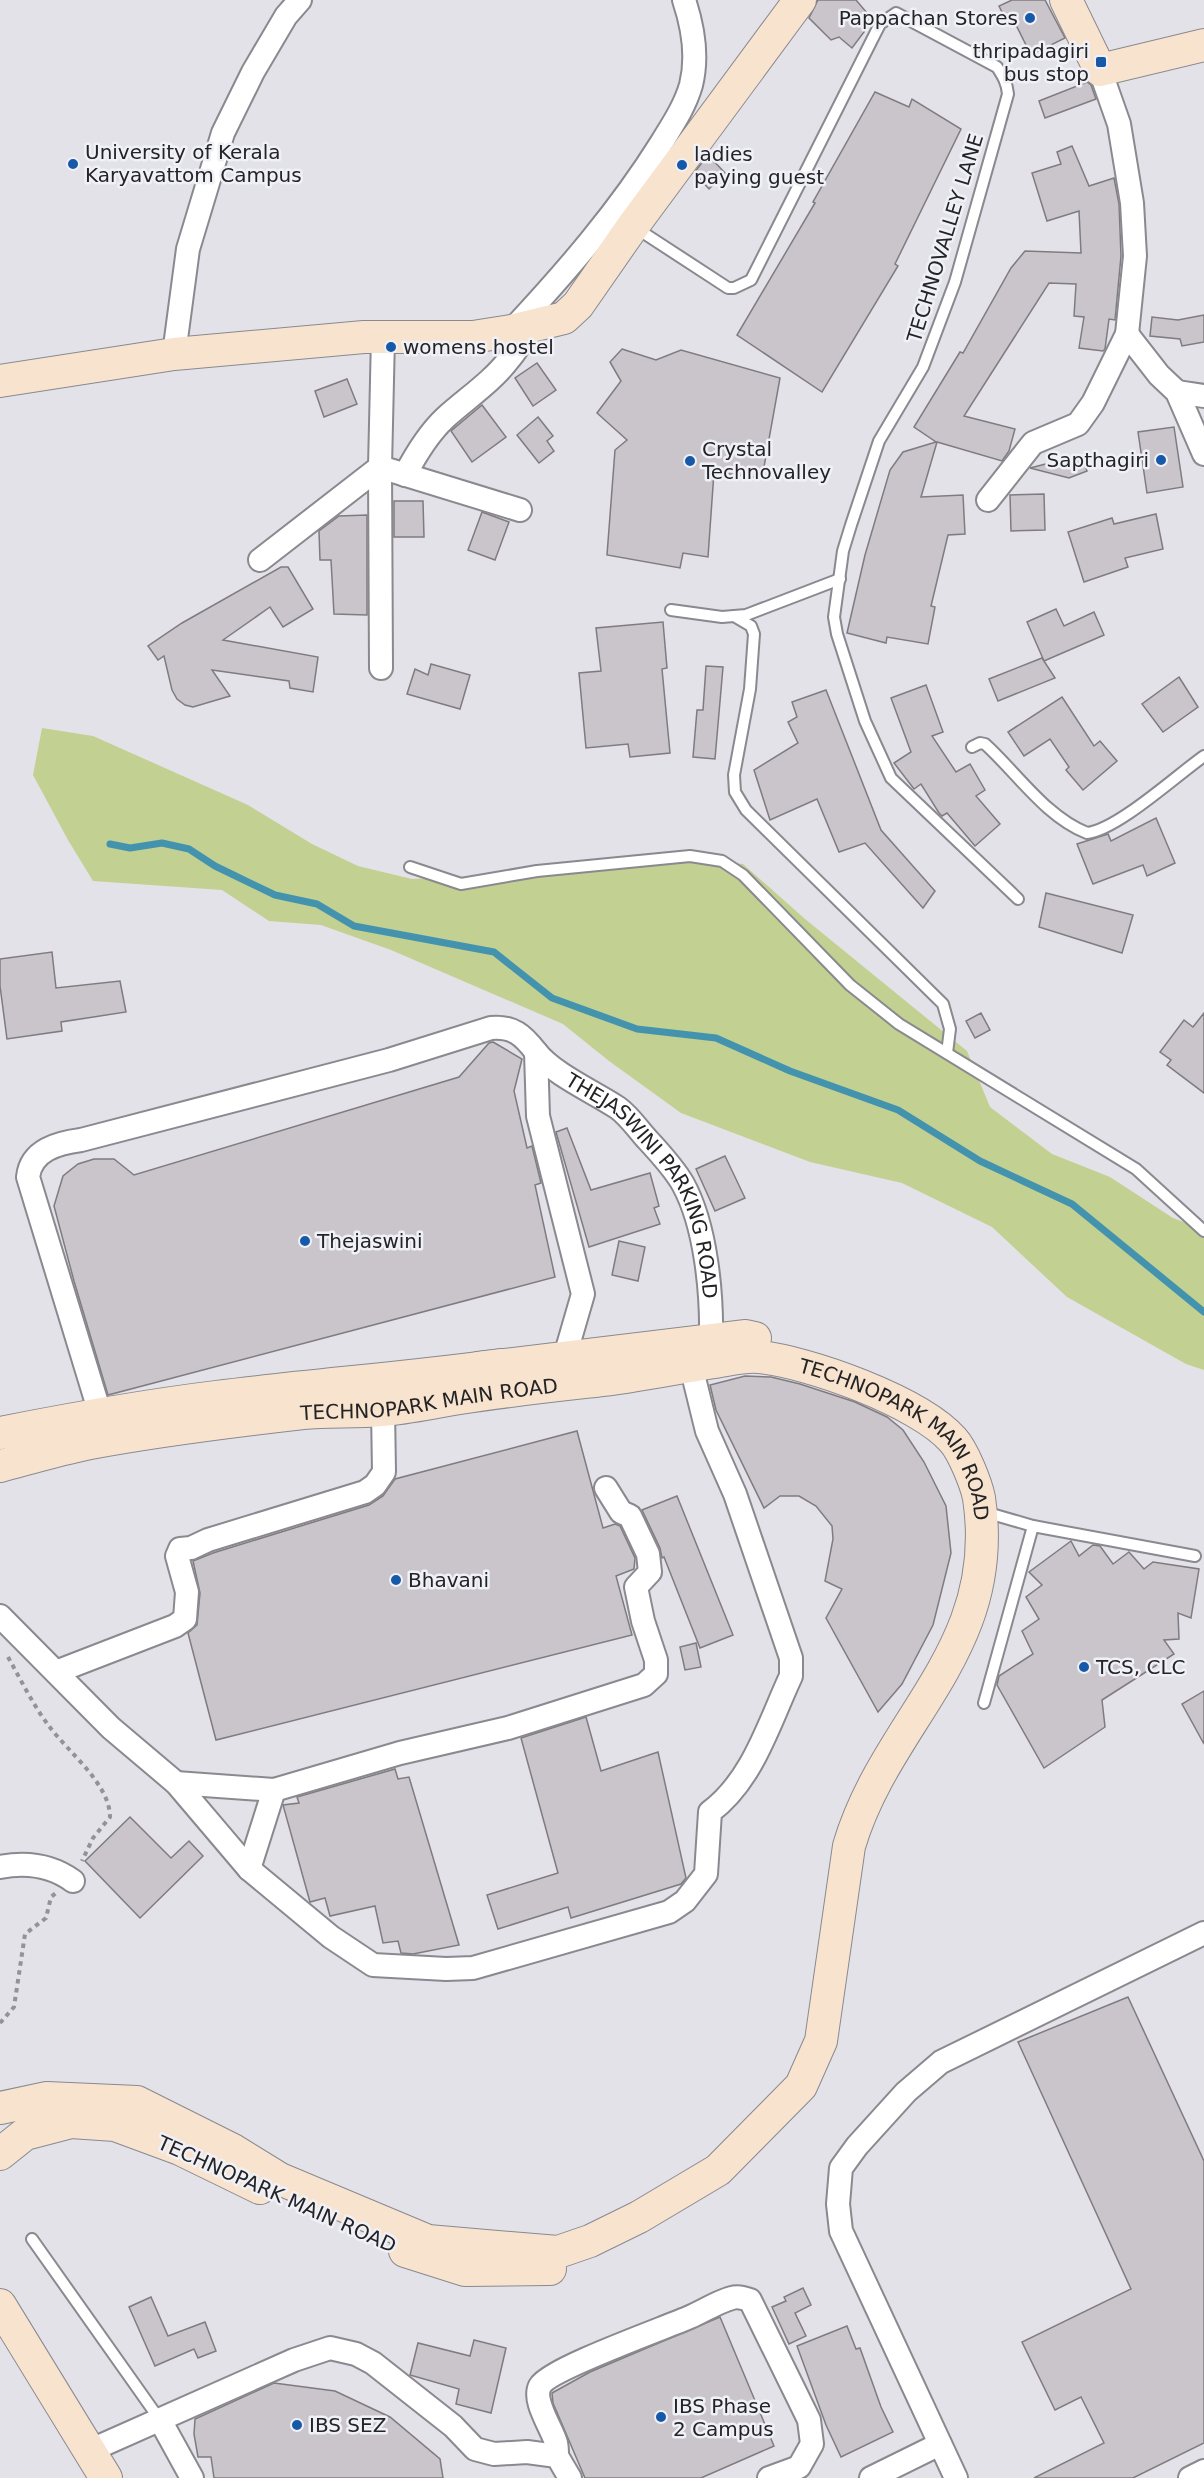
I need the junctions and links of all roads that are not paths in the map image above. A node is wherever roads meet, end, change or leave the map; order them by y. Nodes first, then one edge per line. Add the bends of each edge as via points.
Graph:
1 (300, 0) edge
2 (684, 0) edge
3 (800, 0) edge
4 (1066, 0) edge
5 (1204, 45) edge
6 (1100, 70) junction
7 (633, 226) junction
8 (520, 329) junction
9 (1127, 334) junction
10 (383, 337) junction
11 (174, 354) junction
12 (0, 381) edge
13 (1177, 392) junction
14 (1204, 396) edge
15 (1204, 454) edge
16 (380, 467) junction
17 (405, 475) junction
18 (988, 500) dead end
19 (520, 510) dead end
20 (260, 560) dead end
21 (840, 579) junction
22 (671, 610) dead end
23 (734, 616) junction
24 (381, 668) dead end
25 (972, 747) dead end
26 (1204, 756) edge
27 (410, 867) dead end
28 (1018, 900) dead end
29 (536, 1052) junction
30 (948, 1053) junction
31 (1204, 1231) edge
32 (746, 1336) junction
33 (711, 1340) junction
34 (565, 1356) junction
35 (691, 1366) junction
36 (479, 1368) junction
37 (383, 1410) junction
38 (80, 1417) junction
39 (0, 1433) edge
40 (0, 1466) edge
41 (606, 1488) dead end
42 (995, 1515) junction
43 (1033, 1526) junction
44 (1195, 1556) dead end
45 (0, 1617) edge
46 (56, 1672) junction
47 (984, 1703) dead end
48 (176, 1784) junction
49 (274, 1790) junction
50 (0, 1867) edge
51 (249, 1869) junction
52 (73, 1881) road end
53 (1204, 1933) edge
54 (0, 2108) edge
55 (0, 2154) edge
56 (32, 2239) dead end
57 (0, 2305) edge
58 (0, 2340) edge
59 (160, 2420) junction
60 (940, 2444) junction
61 (557, 2456) junction
62 (87, 2464) edge
63 (1204, 2472) edge
64 (802, 2473) edge
65 (105, 2478) edge
66 (192, 2478) edge
67 (570, 2478) edge
68 (769, 2478) edge
69 (871, 2478) edge
70 (956, 2478) edge
71 (1190, 2478) edge

1 - 11 street via 253,72 223,134 188,249
2 - 8 street via 695,49 684,104 647,166
3 - 7 street
4 - 6 street
5 - 6 street
6 - 9 street via 1119,123 1132,204 1135,256
7 - 8 street via 578,305 564,318
7 - 21 lane, TECHNOVALLEY LANE via 728,288 751,280 880,24 896,13 997,67 1002,75 1008,94 955,282 923,367 879,441 848,534
8 - 10 street via 473,337
8 - 17 street via 510,358 486,384 444,418 417,452
9 - 13 street
9 - 18 street via 1093,403 1078,424 1033,442
10 - 11 street
10 - 16 street
11 - 12 street
13 - 14 street
13 - 15 street
16 - 17 street
16 - 20 street
16 - 24 street
17 - 19 street
21 - 23 lane via 801,596
21 - 28 lane, TECHNOVALLEY LANE via 834,617 837,634 865,721 891,778
22 - 23 lane
23 - 30 lane via 751,626 754,634 750,689 734,775 735,792 746,810 943,1004 950,1029
25 - 26 lane via 980,742 985,744 1030,791 1060,817 1087,833 1118,819
27 - 30 lane via 461,884 641,860 690,856 722,861 743,875 850,985 899,1024
29 - 33 street, THEJASWINI PARKING ROAD via 546,1063 621,1110 683,1184 699,1229 707,1273
29 - 34 street, THEJASWINI PARKING ROAD via 538,1116 583,1294
29 - 38 street, THEJASWINI PARKING ROAD via 517,1031 491,1028 389,1060 53,1145 40,1155 29,1166 28,1177 99,1410
30 - 31 lane via 1136,1169
32 - 33 street, TECHNOPARK MAIN ROAD
32 - 36 street, TECHNOPARK MAIN ROAD
32 - 42 street, TECHNOPARK MAIN ROAD via 810,1348 888,1379 942,1413 975,1445
33 - 34 street, TECHNOPARK MAIN ROAD
34 - 36 street, TECHNOPARK MAIN ROAD
35 - 37 street, TECHNOPARK MAIN ROAD
35 - 51 street via 707,1431 735,1494 791,1667 746,1775 725,1801 710,1812 706,1874 685,1901 669,1912 635,1923 473,1968 401,1968 373,1965 331,1937
35 - 54 street, TECHNOPARK MAIN ROAD via 755,1356 815,1369 880,1393 927,1419 954,1440 976,1483 979,1499 982,1552 976,1592 950,1659 886,1763 857,1820 848,1856 821,2041 801,2086 718,2170 639,2217 558,2252 428,2241 280,2179 137,2102 47,2098
36 - 38 street, TECHNOPARK MAIN ROAD via 216,1397
37 - 40 street, TECHNOPARK MAIN ROAD via 306,1413 130,1437
37 - 46 street via 384,1472 375,1485 364,1492 180,1549 177,1556 187,1592 184,1619 164,1631
38 - 39 street, TECHNOPARK MAIN ROAD
41 - 49 street via 621,1512 630,1516 648,1554 650,1572 636,1587 656,1660 656,1674 644,1685 508,1728 400,1753
42 - 43 lane
42 - 55 street, TECHNOPARK MAIN ROAD via 984,1613 965,1661 868,1821 852,1891 835,2049 790,2119 747,2160 662,2226 572,2269 465,2270 349,2230 180,2149 115,2125 71,2122 24,2134
43 - 44 lane
43 - 47 lane
45 - 46 street
46 - 48 street via 111,1728
48 - 49 street
48 - 51 street
49 - 51 street
50 - 52 street via 45,1866
53 - 60 street via 940,2062 906,2092 841,2168 841,2231
56 - 59 lane
57 - 62 street
58 - 62 street
59 - 61 street via 330,2348 373,2363 453,2426 475,2449 494,2454 527,2452
59 - 62 street
59 - 66 street
60 - 69 street
60 - 70 street
61 - 64 street via 556,2441 538,2396 543,2382 571,2366 735,2296 750,2300 809,2420 812,2444
61 - 67 street
62 - 65 street
63 - 71 street
64 - 68 street

